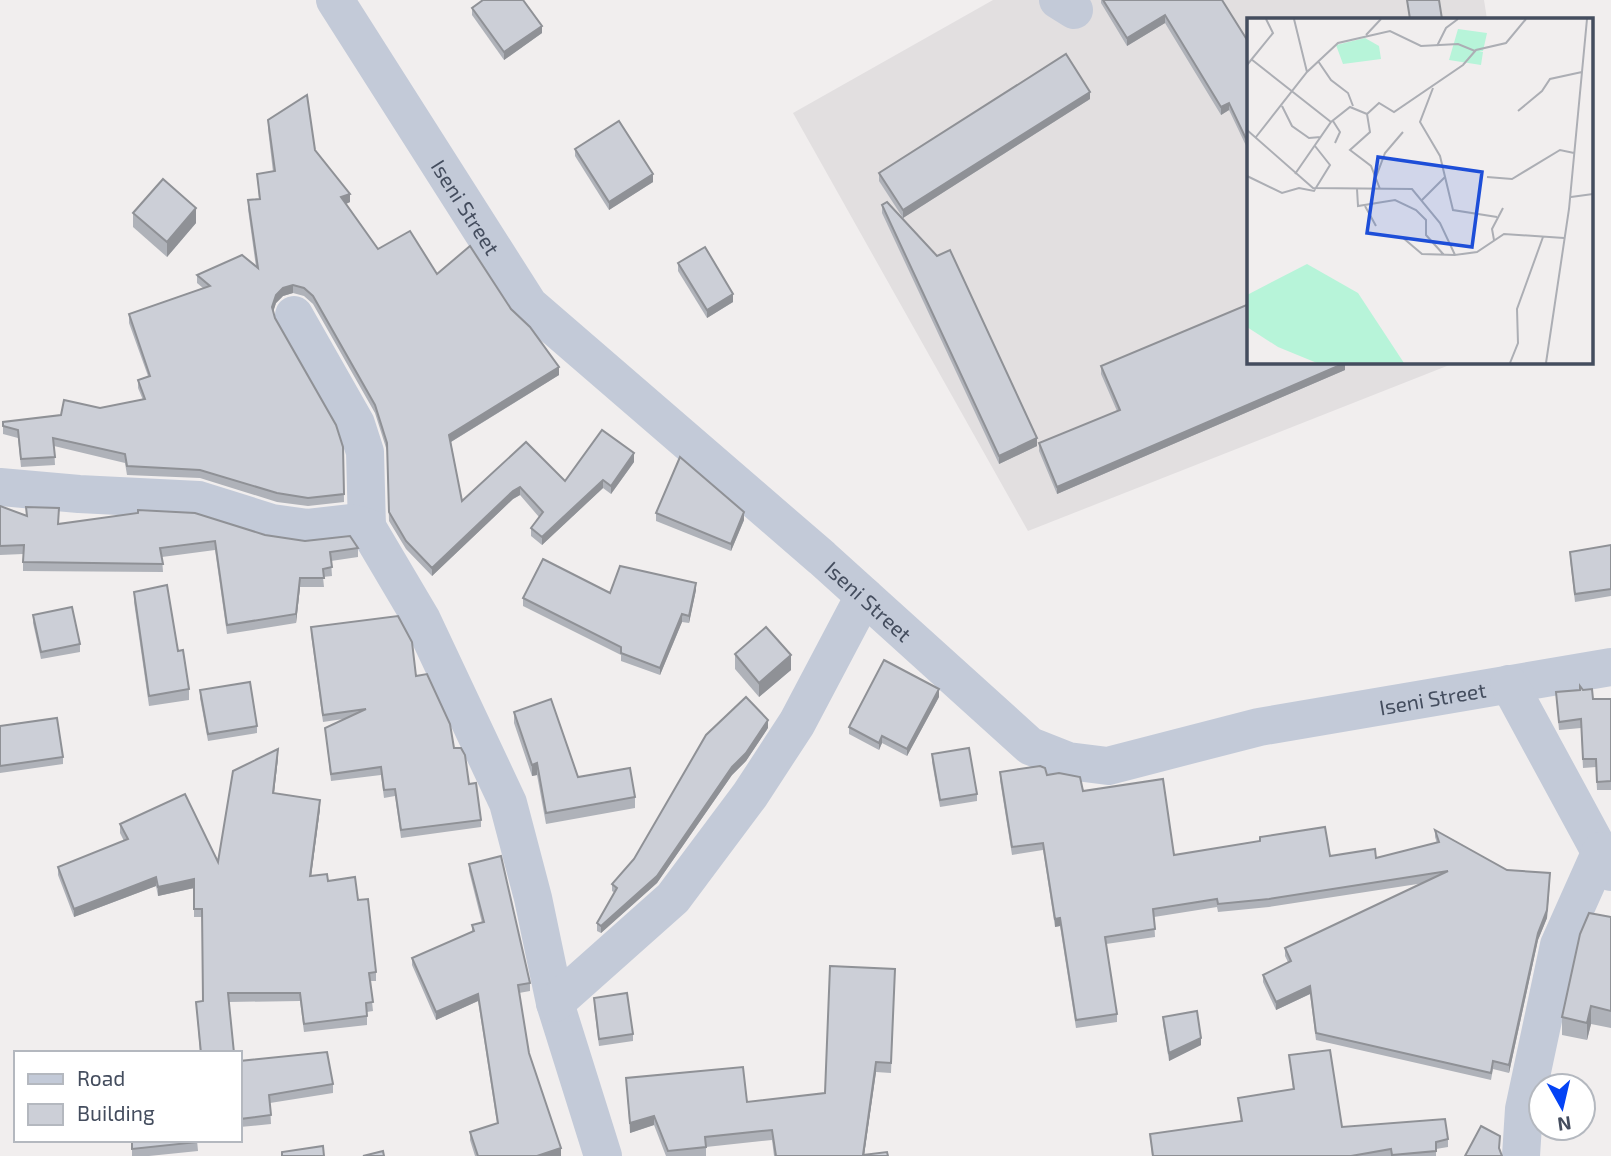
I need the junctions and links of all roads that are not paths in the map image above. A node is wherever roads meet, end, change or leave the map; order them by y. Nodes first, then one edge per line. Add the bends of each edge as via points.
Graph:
1 (335, 0) edge
2 (294, 315) dead end
3 (0, 487) edge
4 (367, 527) junction
5 (863, 596) junction
6 (1611, 667) edge
7 (1509, 684) junction
8 (1606, 862) edge
9 (555, 1003) junction
10 (603, 1156) edge
11 (1521, 1156) edge

1 - 5 street, Iseni Street via 529,304
2 - 4 street via 356,424 365,452
3 - 4 street via 199,500 272,523
4 - 9 street via 422,620 508,803
5 - 7 street, Iseni Street via 1030,746 1069,761 1108,765 1258,727
5 - 9 street via 797,723 673,898
6 - 7 street, Iseni Street
7 - 8 street
8 - 11 street via 1559,945 1524,1109
9 - 10 street

